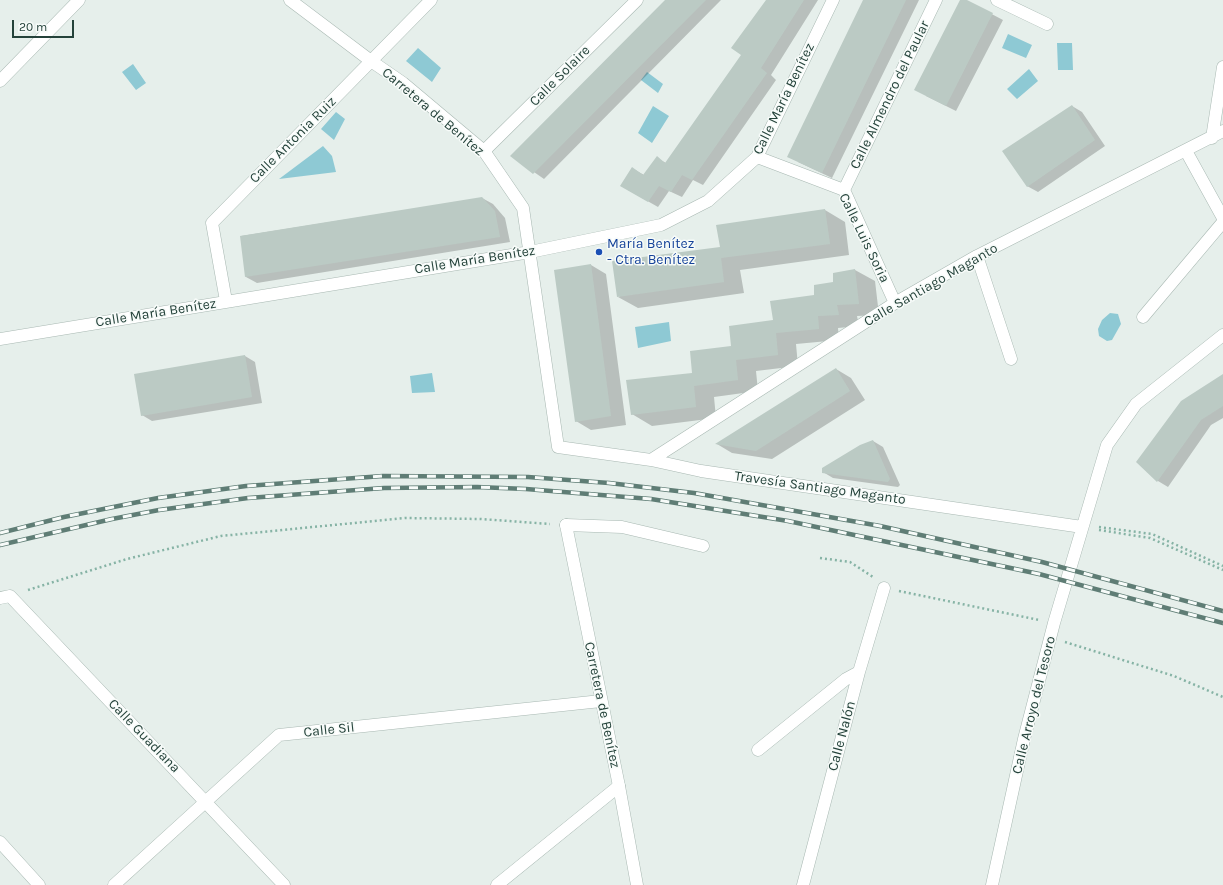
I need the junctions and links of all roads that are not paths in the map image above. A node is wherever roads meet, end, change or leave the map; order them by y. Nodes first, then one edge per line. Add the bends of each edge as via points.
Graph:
1 (80, 0) edge
2 (290, 0) edge
3 (431, 0) edge
4 (636, 0) edge
5 (833, 0) edge
6 (936, 0) edge
7 (997, 0) edge
8 (1046, 24) dead end
9 (371, 61) junction
10 (1223, 67) edge
11 (0, 81) edge
12 (1223, 131) edge
13 (1212, 138) junction
14 (484, 151) junction
15 (1186, 151) junction
16 (757, 157) junction
17 (844, 190) junction
18 (1223, 218) edge
19 (1223, 222) edge
20 (530, 252) junction
21 (977, 256) junction
22 (226, 301) junction
23 (895, 303) junction
24 (1143, 317) dead end
25 (1223, 335) edge
26 (0, 339) edge
27 (1011, 359) dead end
28 (558, 447) joint
29 (651, 460) junction
30 (1082, 528) junction
31 (703, 546) dead end
32 (884, 588) road end
33 (5, 597) edge
34 (859, 672) junction
35 (601, 701) junction
36 (758, 750) dead end
37 (619, 786) junction
38 (206, 802) junction
39 (0, 842) edge
40 (40, 885) edge
41 (114, 885) edge
42 (284, 885) edge
43 (497, 885) edge
44 (637, 885) edge
45 (803, 885) edge
46 (992, 885) edge

1 - 11 street
2 - 9 street, Carretera de Benítez
3 - 9 street, Calle Antonia Ruiz
4 - 14 street, Calle Solaire
5 - 16 street, Calle María Benítez
6 - 17 street, Calle Almendro del Paular
7 - 8 street
9 - 14 street, Carretera de Benítez
9 - 22 street, Calle Antonia Ruiz via 212,223
10 - 13 street
12 - 13 street, Calle Santiago Maganto
13 - 15 street, Calle Santiago Maganto
14 - 20 street, Carretera de Benítez via 524,208
15 - 18 street
15 - 21 street, Calle Santiago Maganto
16 - 17 street, Calle Luis Soria
16 - 20 street, Calle María Benítez via 708,201 661,225
17 - 23 street, Calle Luis Soria
19 - 24 street
20 - 22 street, Calle María Benítez
20 - 28 street, Carretera de Benítez
21 - 23 street, Calle Santiago Maganto
21 - 27 street
22 - 26 street, Calle María Benítez
23 - 29 street, Calle Santiago Maganto
25 - 30 street, Calle Arroyo del Tesoro via 1136,404 1108,445
28 - 29 street, Travesía Santiago Maganto
29 - 30 street, Travesía Santiago Maganto via 701,471
30 - 46 street, Calle Arroyo del Tesoro via 1024,739
31 - 35 street, Carretera de Benítez via 622,527 566,525
32 - 34 street, Calle Nalón
33 - 38 street, Calle Guadiana
34 - 36 street via 846,679
34 - 45 street, Calle Nalón
35 - 37 street, Carretera de Benítez
35 - 38 street, Calle Sil via 279,735
37 - 43 street
37 - 44 street, Carretera de Benítez
38 - 41 street, Calle Sil
38 - 42 street, Calle Guadiana
39 - 40 street

